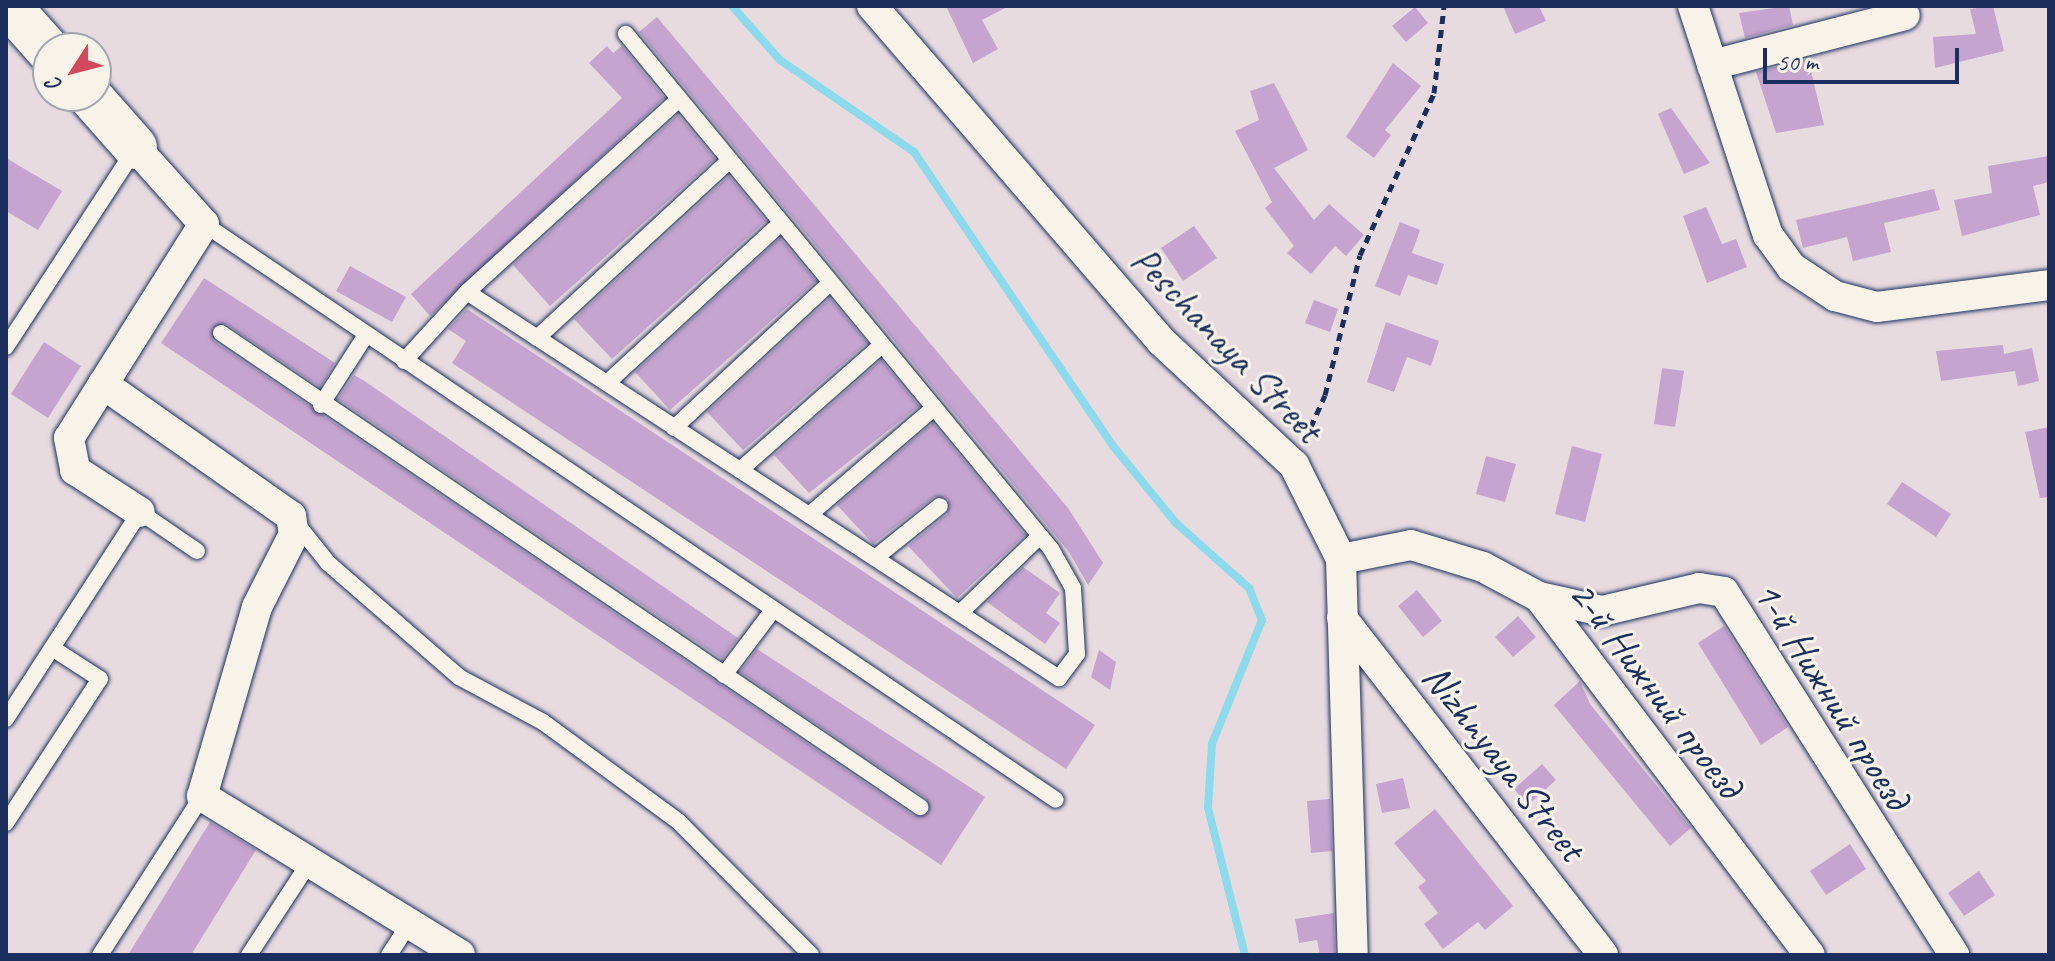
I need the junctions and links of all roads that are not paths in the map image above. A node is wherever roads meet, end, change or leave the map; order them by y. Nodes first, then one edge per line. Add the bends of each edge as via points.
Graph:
1 (872, 6) edge
2 (1693, 6) edge
3 (1905, 15) dead end
4 (626, 34) dead end
5 (1712, 65) junction
6 (679, 99) junction
7 (104, 112) edge
8 (135, 147) junction
9 (729, 161) junction
10 (781, 223) junction
11 (204, 224) junction
12 (830, 283) junction
13 (2049, 285) edge
14 (467, 292) junction
15 (221, 333) dead end
16 (366, 335) junction
17 (537, 338) junction
18 (882, 345) junction
19 (6, 347) edge
20 (404, 361) junction
21 (607, 383) junction
22 (103, 384) junction
23 (321, 405) junction
24 (934, 408) junction
25 (674, 428) junction
26 (740, 470) junction
27 (940, 506) dead end
28 (140, 512) junction
29 (809, 515) junction
30 (291, 516) junction
31 (1040, 536) junction
32 (197, 551) dead end
33 (875, 558) junction
34 (1341, 559) junction
35 (1539, 597) junction
36 (773, 610) junction
37 (960, 613) junction
38 (1342, 618) junction
39 (52, 648) junction
40 (724, 675) junction
41 (6, 719) edge
42 (202, 796) junction
43 (1056, 800) dead end
44 (920, 807) dead end
45 (6, 823) edge
46 (309, 863) junction
47 (409, 924) junction
48 (100, 955) edge
49 (249, 955) edge
50 (389, 955) edge
51 (460, 955) edge
52 (811, 955) edge
53 (1353, 955) edge
54 (1603, 955) edge
55 (1810, 955) edge
56 (1954, 955) edge

1 - 34 street, Peschanaya Street via 1161,341 1294,465
2 - 5 street
3 - 5 street
4 - 6 lane
5 - 13 street via 1768,235 1791,267 1835,296 1877,307
6 - 9 lane
6 - 14 lane
7 - 8 street
8 - 11 street
8 - 19 lane
9 - 10 lane
9 - 17 lane
10 - 12 lane
10 - 21 lane
11 - 16 lane
11 - 22 street
12 - 18 lane
12 - 25 lane
14 - 17 lane
14 - 20 lane
15 - 23 lane
16 - 20 lane
16 - 23 lane
17 - 21 lane
18 - 24 lane
18 - 26 lane
20 - 36 lane
21 - 25 lane
22 - 28 street via 69,438 75,470
22 - 30 street
23 - 40 lane
24 - 29 lane
24 - 31 lane
25 - 26 lane
26 - 29 lane
27 - 33 lane
28 - 32 lane
28 - 39 lane
29 - 33 lane
30 - 42 street via 294,534 257,607
30 - 52 lane via 328,563 459,677 543,722 679,822
31 - 37 lane
31 - 37 lane via 1073,588 1078,620 1077,654 1059,678
33 - 37 lane
34 - 35 street, 2-й Нижний проезд via 1411,545 1483,567
34 - 38 street, Peschanaya Street
35 - 55 street, 2-й Нижний проезд
35 - 56 street, 1-й Нижний проезд via 1602,611 1699,588 1724,592
36 - 40 lane
36 - 43 lane
38 - 53 street, Peschanaya Street
38 - 54 street, Nizhnyaya Street
39 - 41 lane
39 - 45 lane via 100,679
40 - 44 lane
42 - 46 street
42 - 48 lane
46 - 47 street
46 - 49 lane
47 - 50 lane
47 - 51 street

